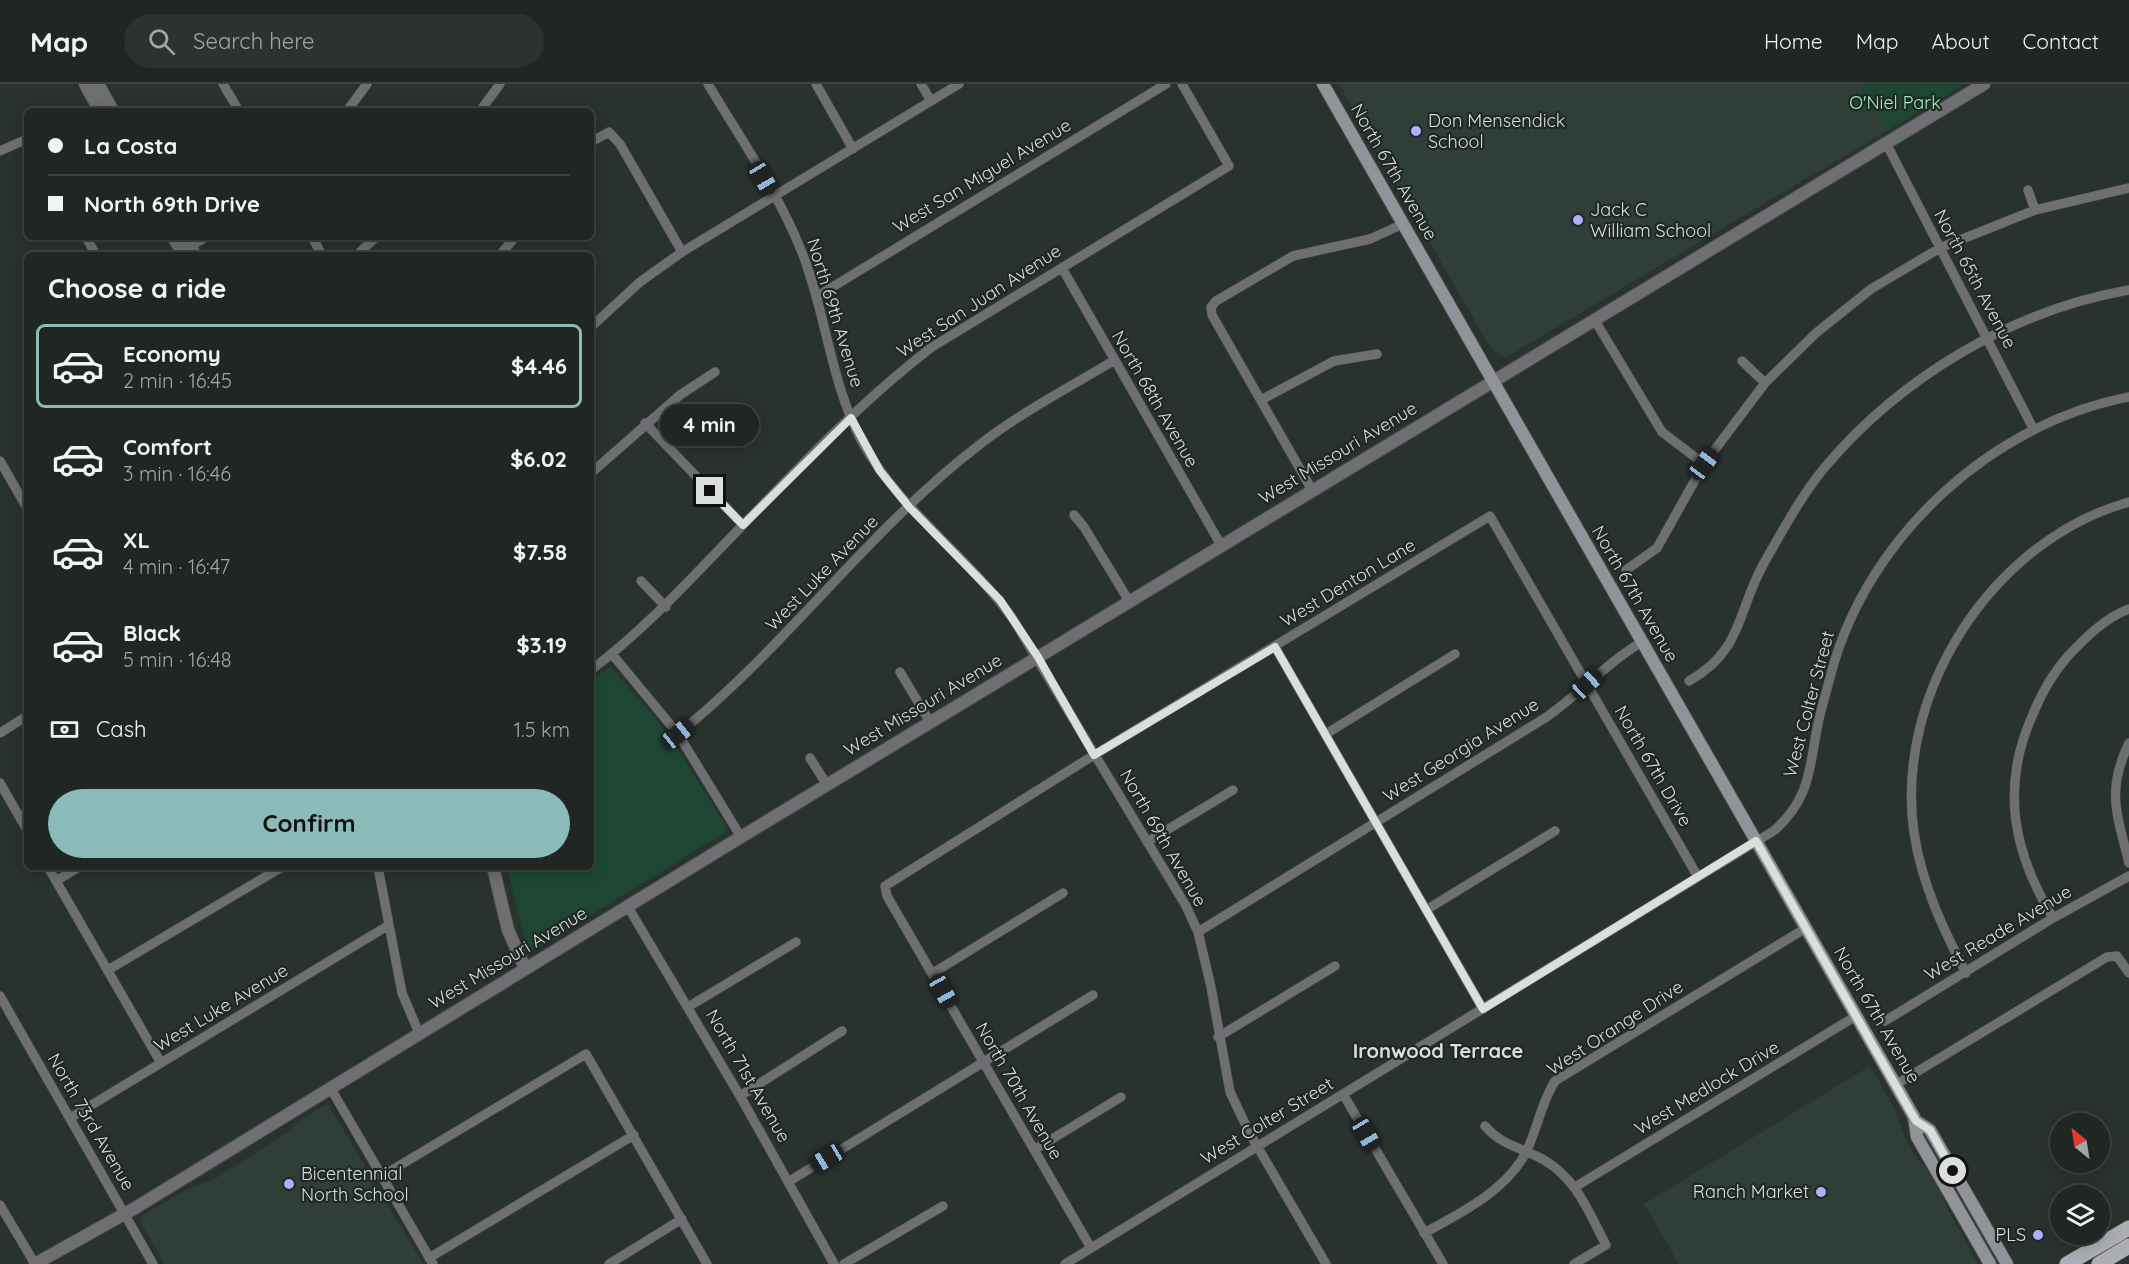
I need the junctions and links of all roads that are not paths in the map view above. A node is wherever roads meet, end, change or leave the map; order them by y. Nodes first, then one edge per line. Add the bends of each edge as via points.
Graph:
1 (85, 84) edge
2 (98, 84) edge
3 (223, 84) edge
4 (367, 84) edge
5 (500, 84) edge
6 (708, 84) edge
7 (816, 84) edge
8 (921, 84) edge
9 (959, 84) edge
10 (1166, 84) edge
11 (1182, 84) edge
12 (1323, 84) edge
13 (1984, 84) edge
14 (931, 101) junction
15 (98, 108) edge
16 (111, 108) edge
17 (236, 108) edge
18 (349, 108) edge
19 (482, 108) edge
20 (24, 140) edge
21 (594, 140) edge
22 (1886, 142) junction
23 (853, 149) junction
24 (0, 152) edge
25 (2129, 188) edge
26 (2028, 190) dead end
27 (774, 197) junction
28 (2035, 210) junction
29 (1403, 224) junction
30 (201, 240) edge
31 (373, 240) edge
32 (512, 240) edge
33 (1940, 248) junction
34 (187, 249) edge
35 (360, 252) edge
36 (502, 252) edge
37 (682, 252) junction
38 (1062, 268) junction
39 (2129, 290) edge
40 (816, 297) junction
41 (1594, 319) junction
42 (594, 324) edge
43 (1988, 339) junction
44 (1377, 354) dead end
45 (1113, 361) junction
46 (1742, 361) dead end
47 (715, 372) dead end
48 (1492, 380) junction
49 (1765, 383) junction
50 (2129, 397) edge
51 (1261, 400) junction
52 (851, 418) junction
53 (645, 423) junction
54 (2034, 430) junction
55 (0, 461) edge
56 (1704, 464) junction
57 (594, 470) edge
58 (1312, 490) junction
59 (2129, 502) edge
60 (24, 503) edge
61 (909, 507) junction
62 (1074, 515) dead end
63 (1491, 516) joint
64 (743, 525) junction
65 (1221, 545) junction
66 (1626, 570) dead end
67 (641, 581) dead end
68 (1129, 601) junction
69 (666, 608) junction
70 (2129, 609) edge
71 (1642, 642) junction
72 (1275, 647) junction
73 (612, 654) junction
74 (1455, 654) dead end
75 (1038, 657) junction
76 (594, 668) edge
77 (900, 672) dead end
78 (1689, 681) dead end
79 (1587, 684) junction
80 (24, 718) edge
81 (930, 722) junction
82 (0, 732) edge
83 (678, 734) junction
84 (1326, 734) junction
85 (2129, 743) edge
86 (1094, 755) junction
87 (810, 758) dead end
88 (0, 783) edge
89 (827, 785) junction
90 (1233, 790) dead end
91 (1376, 822) junction
92 (24, 825) edge
93 (1555, 831) dead end
94 (741, 837) junction
95 (1756, 841) junction
96 (1147, 842) junction
97 (2129, 863) edge
98 (50, 870) edge
99 (74, 870) edge
100 (274, 870) edge
101 (379, 870) edge
102 (494, 870) edge
103 (2129, 876) edge
104 (1698, 877) junction
105 (56, 881) junction
106 (885, 886) joint
107 (1063, 893) dead end
108 (628, 907) junction
109 (1426, 910) junction
110 (2054, 918) junction
111 (389, 925) junction
112 (1806, 928) junction
113 (1198, 932) junction
114 (796, 942) dead end
115 (1335, 966) dead end
116 (525, 969) junction
117 (108, 970) junction
118 (1966, 972) junction
119 (933, 973) junction
120 (2129, 973) edge
121 (1093, 995) dead end
122 (0, 996) edge
123 (688, 1007) junction
124 (1483, 1009) junction
125 (1856, 1016) junction
126 (1885, 1021) dead end
127 (843, 1031) dead end
128 (419, 1033) junction
129 (1218, 1037) junction
130 (982, 1062) junction
131 (161, 1063) junction
132 (1895, 1085) junction
133 (331, 1089) junction
134 (1343, 1094) junction
135 (740, 1096) junction
136 (1121, 1097) dead end
137 (70, 1118) junction
138 (1916, 1121) junction
139 (1485, 1126) dead end
140 (634, 1135) junction
141 (1257, 1146) junction
142 (1034, 1150) junction
143 (1527, 1151) junction
144 (382, 1176) junction
145 (788, 1182) junction
146 (1575, 1187) junction
147 (0, 1205) edge
148 (943, 1206) dead end
149 (124, 1213) junction
150 (682, 1219) junction
151 (2129, 1227) edge
152 (1424, 1233) junction
153 (2129, 1246) edge
154 (1091, 1248) junction
155 (431, 1261) edge
156 (35, 1264) edge
157 (153, 1264) edge
158 (609, 1264) edge
159 (707, 1264) edge
160 (834, 1264) edge
161 (844, 1264) edge
162 (1065, 1264) edge
163 (1326, 1264) edge
164 (1443, 1264) edge
165 (1574, 1264) edge
166 (1990, 1264) edge
167 (2007, 1264) edge
168 (2067, 1264) edge
169 (2099, 1264) edge

1 - 15 street
2 - 16 street
3 - 17 street
4 - 18 street
5 - 19 street
6 - 27 street, North 69th Avenue
7 - 23 street
8 - 14 street
9 - 14 street
10 - 40 street, West San Miguel Avenue
11 - 38 street, West San Juan Avenue via 1229,166
12 - 29 main road, North 67th Avenue
13 - 22 street, West Missouri Avenue
14 - 23 street
20 - 24 street
21 - 37 street via 609,132 620,144
22 - 33 street, North 65th Avenue
22 - 41 street, West Missouri Avenue
23 - 27 street
25 - 28 street
26 - 28 street
27 - 37 street
27 - 40 street, North 69th Avenue via 801,251
28 - 33 street
29 - 48 main road, North 67th Avenue
29 - 51 street via 1370,239 1306,252 1280,262 1211,307
30 - 34 street
31 - 35 street
32 - 36 street
33 - 43 street, North 65th Avenue
33 - 49 street via 1871,289 1816,333
37 - 42 street via 640,282
38 - 45 street, North 68th Avenue
38 - 52 street, West San Juan Avenue via 932,347
39 - 43 street via 2037,316
40 - 52 street, North 69th Avenue via 834,371
41 - 48 street, West Missouri Avenue
41 - 56 street via 1662,432
43 - 54 street, North 65th Avenue
43 - 78 street via 1905,390 1826,467 1761,568 1731,644 1716,663
44 - 51 street via 1335,361
45 - 61 street, West Luke Avenue via 981,444
45 - 65 street, North 68th Avenue
46 - 49 street
47 - 53 street
48 - 58 street, West Missouri Avenue
48 - 71 main road, North 67th Avenue
49 - 56 street
50 - 54 street, West Colter Street
51 - 58 street
52 - 61 street, North 69th Avenue via 880,471
52 - 64 street, West San Juan Avenue
53 - 57 street
53 - 64 street
54 - 95 street, West Colter Street via 1950,487 1926,509 1887,557 1853,610 1841,641 1807,783 1784,821
55 - 60 street
56 - 66 street via 1658,548
58 - 65 street, West Missouri Avenue
59 - 118 street via 2067,528 2031,552 1995,587 1943,662 1924,711 1912,783 1914,832 1929,898
61 - 75 street, North 69th Avenue via 994,593
61 - 83 street, West Luke Avenue via 758,662
62 - 68 street
63 - 72 street, West Denton Lane
63 - 79 street, North 67th Drive
64 - 69 street, West San Juan Avenue
65 - 68 street, West Missouri Avenue
67 - 69 street
68 - 75 street, West Missouri Avenue
69 - 73 street, West San Juan Avenue
70 - 110 street via 2090,633 2047,682 2020,745 2014,774 2017,828 2029,874
71 - 79 street, West Georgia Avenue
71 - 95 main road, North 67th Avenue
72 - 84 street
72 - 86 street, West Denton Lane
73 - 76 street, West San Juan Avenue
73 - 83 street
74 - 84 street
75 - 81 street, West Missouri Avenue
75 - 86 street, North 69th Avenue
77 - 81 street
79 - 91 street, West Georgia Avenue via 1545,718
79 - 104 street, North 67th Drive
80 - 82 street
81 - 89 street, West Missouri Avenue
83 - 94 street
84 - 91 street
85 - 97 street via 2115,780 2115,804
86 - 96 street, North 69th Avenue
86 - 106 street, West Denton Lane
87 - 89 street
88 - 92 street
89 - 94 street, West Missouri Avenue
90 - 96 street
91 - 109 street
91 - 113 street, West Georgia Avenue
93 - 109 street
94 - 108 street, West Missouri Avenue
95 - 104 street, West Colter Street
95 - 112 main road, North 67th Avenue
96 - 113 street, North 69th Avenue
98 - 105 street
99 - 105 street
100 - 117 street
101 - 111 street
102 - 116 street via 508,930
103 - 110 street, West Reade Avenue
104 - 124 street, West Colter Street
105 - 117 street
106 - 119 street, North 70th Avenue via 887,896
107 - 119 street
108 - 116 street, West Missouri Avenue
108 - 123 street, North 71st Avenue
109 - 124 street
110 - 118 street, West Reade Avenue
111 - 128 street via 402,993
111 - 131 street, West Luke Avenue
112 - 125 main road, North 67th Avenue
112 - 143 street, West Orange Drive via 1555,1081
113 - 129 street, North 69th Avenue
114 - 123 street
115 - 129 street
116 - 128 street, West Missouri Avenue
117 - 131 street
118 - 126 street, West Reade Avenue
119 - 130 street, North 70th Avenue
120 - 132 street via 2116,956 2107,957
121 - 130 street
122 - 137 street, North 73rd Avenue
123 - 135 street, North 71st Avenue
124 - 134 street, West Colter Street
125 - 132 main road, North 67th Avenue
125 - 146 street, West Medlock Drive
127 - 135 street
128 - 133 street, West Missouri Avenue
129 - 141 street, North 69th Avenue via 1230,1092
130 - 142 street, North 70th Avenue
130 - 145 street
131 - 137 street, West Luke Avenue
132 - 138 main road, North 67th Avenue
133 - 144 street
133 - 149 street, West Missouri Avenue
134 - 141 street, West Colter Street
134 - 152 street
135 - 145 street, North 71st Avenue
136 - 142 street
137 - 149 street, North 73rd Avenue
138 - 166 main road, North 67th Avenue via 1917,1137
138 - 167 main road, North 67th Avenue via 1930,1130
139 - 143 street via 1497,1140
140 - 144 street via 586,1054
140 - 150 street
140 - 155 street
141 - 154 street, West Colter Street
141 - 163 street, North 69th Avenue
142 - 154 street, North 70th Avenue
143 - 146 street
143 - 152 street, West Orange Drive via 1503,1182
144 - 155 street
145 - 160 street, North 71st Avenue
146 - 165 street via 1606,1245
147 - 156 street
148 - 161 street
149 - 156 street, West Missouri Avenue
149 - 157 street, North 73rd Avenue
150 - 158 street
150 - 159 street
151 - 168 main road
152 - 164 street
153 - 169 main road
154 - 162 street, West Colter Street

